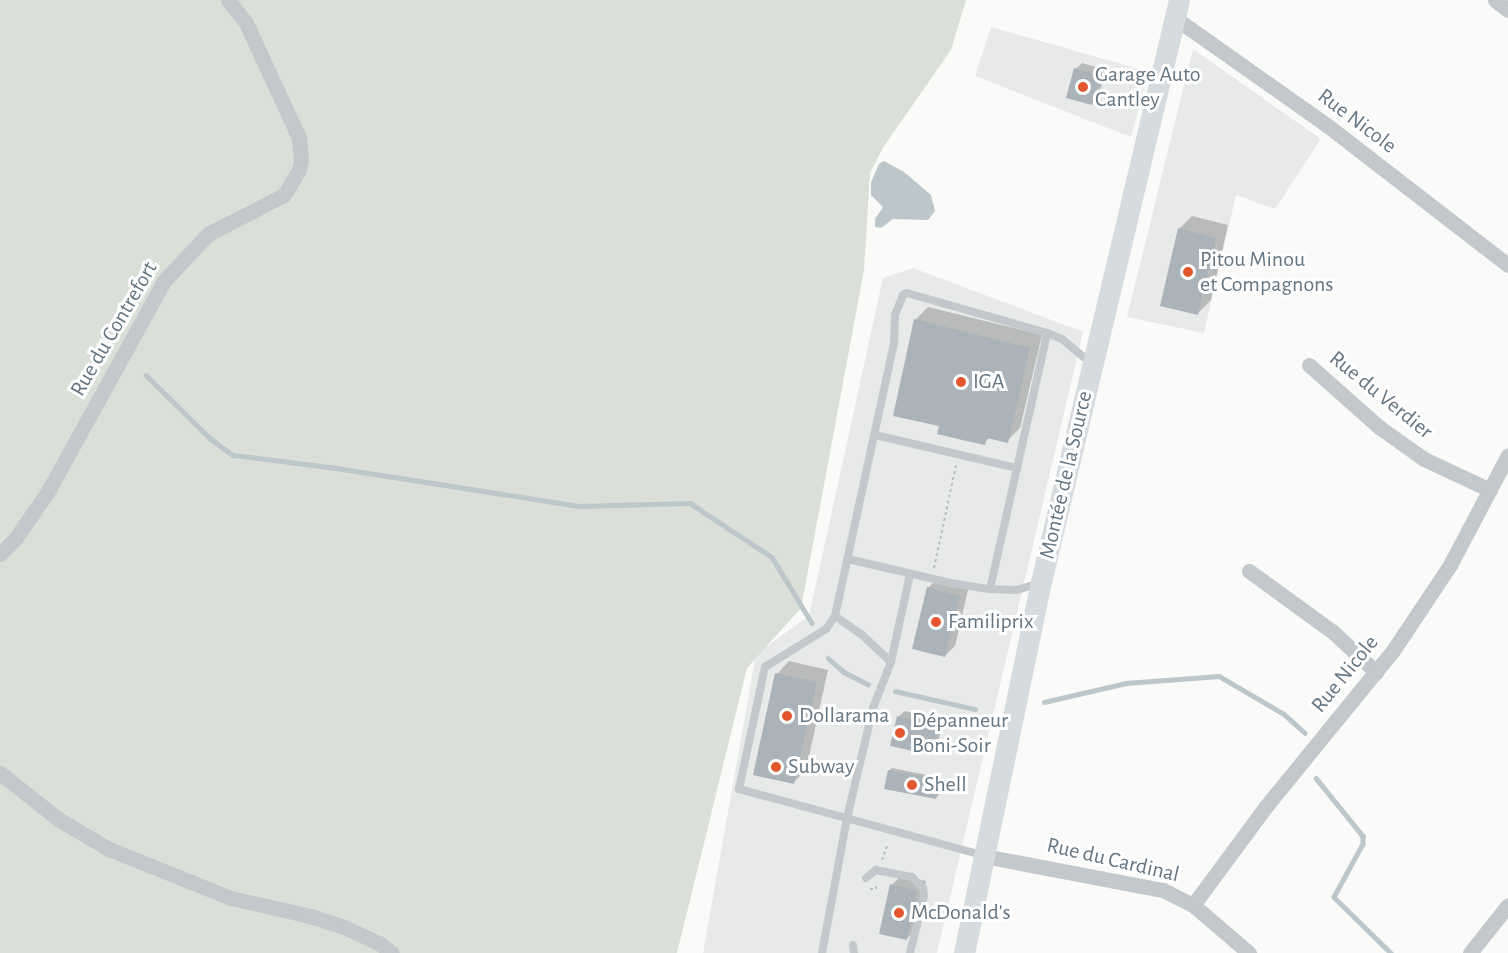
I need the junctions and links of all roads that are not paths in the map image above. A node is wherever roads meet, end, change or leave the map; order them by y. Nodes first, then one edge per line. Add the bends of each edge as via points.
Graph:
1 (228, 0) edge
2 (1496, 0) edge
3 (1177, 9) edge
4 (1508, 10) edge
5 (1508, 265) edge
6 (1047, 333) junction
7 (1309, 364) dead end
8 (1093, 365) junction
9 (875, 435) junction
10 (1508, 455) edge
11 (1017, 468) junction
12 (1490, 490) junction
13 (0, 554) edge
14 (848, 559) junction
15 (1249, 571) dead end
16 (910, 574) junction
17 (1041, 582) junction
18 (990, 589) junction
19 (835, 616) junction
20 (891, 662) junction
21 (1376, 672) junction
22 (0, 773) edge
23 (847, 818) junction
24 (984, 856) junction
25 (866, 878) dead end
26 (1193, 904) junction
27 (1508, 904) edge
28 (392, 953) edge
29 (822, 953) edge
30 (910, 953) edge
31 (964, 953) edge
32 (1249, 953) edge
33 (1470, 953) edge

1 - 13 street, Rue du Contrefort via 246,23 299,138 298,170 284,195 208,234 164,281 47,493
2 - 4 street
3 - 5 street, Rue Nicole
3 - 8 main road, Montée de la Source
6 - 8 lane via 1062,339
6 - 9 lane via 903,295 895,315 894,344
6 - 11 lane
7 - 12 street, Rue du Verdier via 1379,427 1424,459
8 - 17 main road, Montée de la Source
9 - 11 lane
9 - 14 lane
10 - 12 street, Rue Nicole
11 - 18 lane
12 - 21 street, Rue Nicole via 1433,592
14 - 16 lane
14 - 19 lane
15 - 21 street via 1333,632
16 - 18 lane
16 - 20 lane
17 - 18 lane via 1017,590
17 - 24 main road, Montée de la Source
19 - 20 lane
19 - 23 lane via 826,629 765,667 739,789
20 - 23 lane via 873,708
21 - 26 street, Rue Nicole
22 - 28 street via 58,819 109,849 231,898 344,927
23 - 24 lane
23 - 29 lane
24 - 26 street, Rue du Cardinal via 1163,890
24 - 31 main road, Montée de la Source
25 - 30 lane via 876,870 912,878 923,888
26 - 32 street, Rue du Cardinal
27 - 33 street

